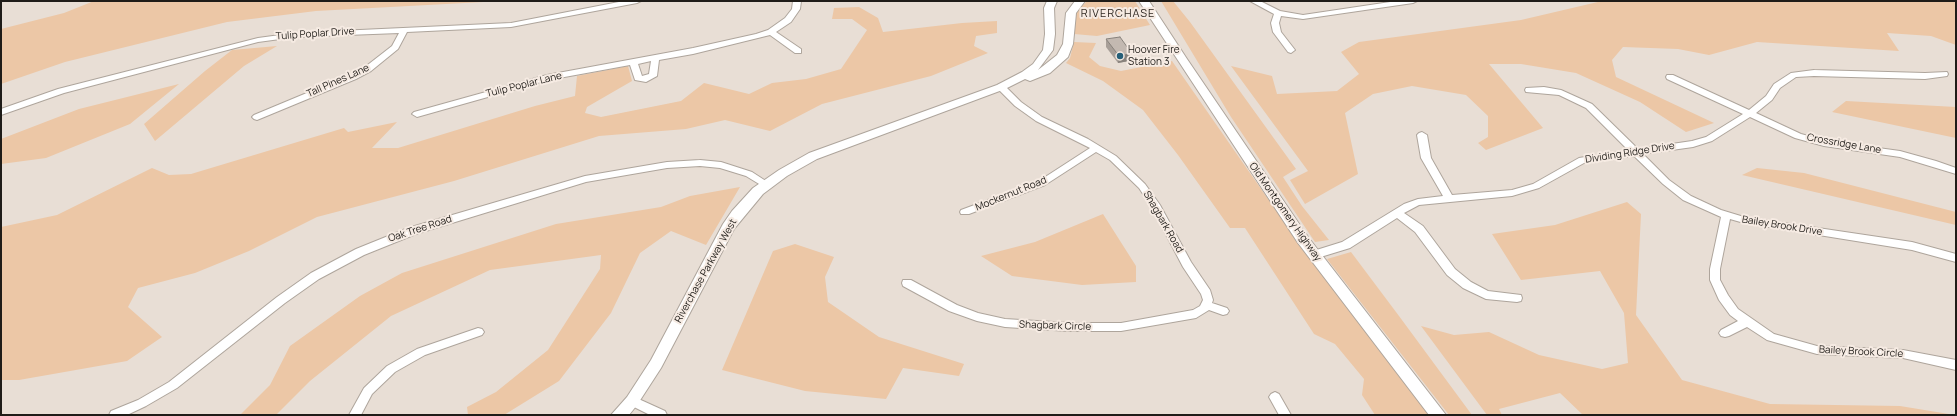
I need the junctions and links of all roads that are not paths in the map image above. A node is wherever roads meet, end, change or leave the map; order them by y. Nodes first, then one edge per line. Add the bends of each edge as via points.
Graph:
1 (637, 1) edge
2 (797, 1) edge
3 (1052, 1) edge
4 (1080, 1) edge
5 (1144, 1) edge
6 (1254, 1) edge
7 (1413, 1) edge
8 (1278, 13) junction
9 (405, 29) junction
10 (771, 32) junction
11 (1291, 50) dead end
12 (798, 51) dead end
13 (655, 58) junction
14 (633, 62) junction
15 (1944, 74) dead end
16 (1670, 77) dead end
17 (1001, 87) junction
18 (1529, 90) dead end
19 (1, 112) edge
20 (417, 114) dead end
21 (1749, 114) junction
22 (257, 117) dead end
23 (1422, 135) dead end
24 (1096, 148) junction
25 (1636, 152) junction
26 (1956, 171) edge
27 (767, 185) junction
28 (1449, 198) junction
29 (965, 212) dead end
30 (1396, 213) junction
31 (1726, 215) junction
32 (1314, 255) junction
33 (1956, 258) edge
34 (907, 283) dead end
35 (1517, 298) dead end
36 (1207, 305) junction
37 (1223, 311) dead end
38 (1746, 322) junction
39 (478, 332) dead end
40 (1725, 332) dead end
41 (1956, 365) edge
42 (1275, 397) dead end
43 (632, 401) junction
44 (115, 415) edge
45 (355, 415) edge
46 (619, 415) edge
47 (661, 415) edge
48 (1285, 415) edge
49 (1438, 415) edge

1 - 9 street, Tulip Poplar Drive via 510,25
2 - 10 street, Tulip Poplar Lane via 792,16
3 - 17 street, Riverchase Parkway West via 1049,8 1050,39 1047,54 1037,66
4 - 17 street, Riverchase Parkway West via 1071,13 1067,47 1058,61 1040,75
5 - 32 street, Old Montgomery Highway via 1185,66
6 - 8 street
7 - 8 street via 1310,16
8 - 11 street via 1275,23 1277,32
9 - 19 street, Tulip Poplar Drive via 288,36 243,43 61,91
9 - 22 street, Tall Pines Lane via 395,47 368,69
10 - 12 street
10 - 13 street, Tulip Poplar Lane
13 - 14 street, Tulip Poplar Lane
13 - 14 street via 653,76 646,79 638,78
14 - 20 street, Tulip Poplar Lane via 547,78
15 - 21 street, Dividing Ridge Drive via 1794,74 1777,86 1764,104
16 - 21 street, Crossridge Lane
17 - 24 street, Shagbark Road via 1039,119
17 - 27 street, Riverchase Parkway West via 813,156
18 - 25 street, Bailey Brook Drive via 1552,90 1580,101 1596,112
21 - 25 street, Dividing Ridge Drive via 1701,142
21 - 26 street, Crossridge Lane via 1789,133 1816,141 1900,154
23 - 28 street via 1426,158
24 - 29 street, Mockernut Road via 1042,183
24 - 36 street, Shagbark Road via 1118,163 1151,198 1206,293
25 - 28 street, Dividing Ridge Drive via 1582,160 1536,186 1521,191
25 - 31 street, Bailey Brook Drive via 1681,194
27 - 43 street, Riverchase Parkway West via 746,203 728,228 656,364
27 - 44 street, Oak Tree Road via 749,174 721,165 667,165 579,181 412,231 360,252 315,276 173,385
28 - 30 street, Dividing Ridge Drive via 1418,202
30 - 32 street, Dividing Ridge Drive via 1346,245
30 - 35 street via 1419,230 1447,267 1466,285 1486,295
31 - 33 street, Bailey Brook Drive via 1912,246
31 - 38 street, Bailey Brook Circle via 1715,280 1734,312
32 - 49 street, Old Montgomery Highway
34 - 36 street, Shagbark Circle via 977,318 1029,326 1131,327 1196,314
36 - 37 street
38 - 40 street
38 - 41 street, Bailey Brook Circle via 1771,337 1808,348 1903,354
39 - 45 street via 421,352 391,369 368,391
42 - 48 street
43 - 46 street, Riverchase Parkway West
43 - 47 street

